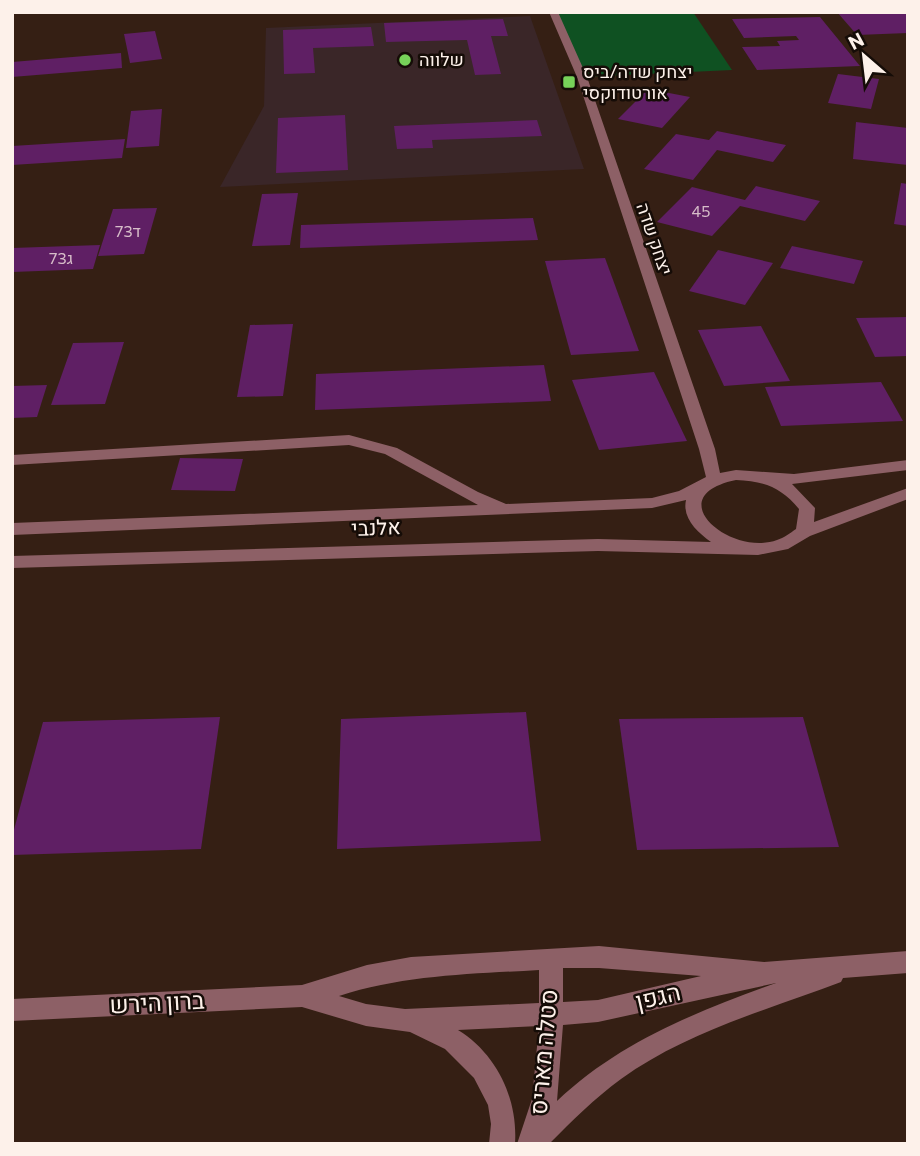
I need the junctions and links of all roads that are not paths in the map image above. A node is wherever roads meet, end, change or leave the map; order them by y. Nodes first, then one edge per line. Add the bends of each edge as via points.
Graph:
1 (569, 12) edge
2 (553, 13) edge
3 (12, 460) edge
4 (908, 465) edge
5 (753, 475) junction
6 (709, 482) junction
7 (908, 493) edge
8 (508, 511) junction
9 (12, 528) edge
10 (804, 532) junction
11 (741, 548) junction
12 (12, 562) edge
13 (551, 958) junction
14 (908, 962) edge
15 (856, 966) junction
16 (764, 973) junction
17 (302, 996) junction
18 (12, 1010) edge
19 (551, 1014) junction
20 (405, 1021) junction
21 (502, 1144) edge
22 (529, 1144) edge

1 - 2 street
2 - 6 street, יצחק שדה via 582,77 707,449
3 - 8 street via 349,440 391,451
4 - 5 street, אלנבי via 794,479
5 - 6 street, אלנבי
5 - 10 street, אלנבי via 777,481 798,496 807,508
6 - 8 street, אלנבי via 684,495 652,503
6 - 11 street, אלנבי via 693,499 697,522 707,533
7 - 10 street, אלנבי
8 - 9 street, אלנבי
10 - 11 street, אלנבי via 779,548
11 - 12 street, אלנבי via 598,545
13 - 16 street, הגפן via 657,961
13 - 17 street, ברון הירש via 411,968
13 - 19 street, סטלה מאריס
14 - 15 street, הגפן
15 - 16 street, הגפן
15 - 22 street via 729,1013 623,1063
16 - 19 street, הגפן via 598,1011
17 - 18 street, ברון הירש
17 - 20 street, ברון הירש
19 - 20 street, ברון הירש
19 - 22 street, סטלה מאריס via 544,1092
20 - 21 street via 439,1031 481,1066 504,1120

